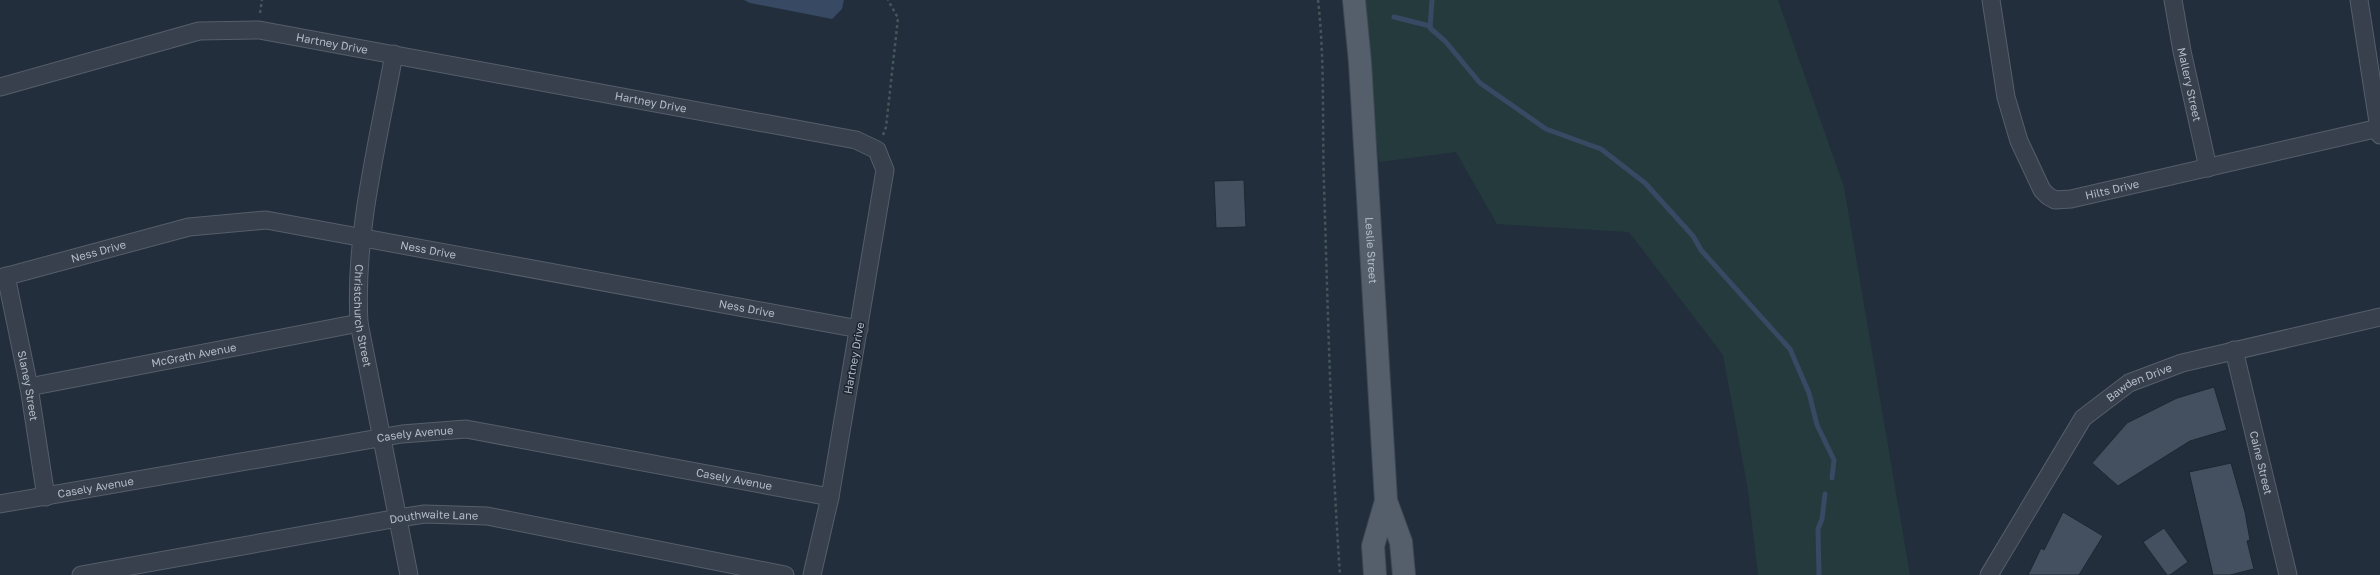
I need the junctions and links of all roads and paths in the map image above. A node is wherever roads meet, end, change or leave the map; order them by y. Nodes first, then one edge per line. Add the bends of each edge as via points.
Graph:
1 (888, 0) edge
2 (1318, 0) edge
3 (1354, 0) edge
4 (1991, 0) edge
5 (2174, 0) edge
6 (2359, 0) edge
7 (394, 54) junction
8 (0, 87) edge
9 (2379, 131) edge
10 (877, 150) junction
11 (2208, 168) junction
12 (360, 237) junction
13 (3, 277) edge
14 (2380, 317) edge
15 (359, 323) junction
16 (859, 329) junction
17 (2234, 350) junction
18 (28, 387) junction
19 (382, 437) junction
20 (830, 496) junction
21 (46, 497) junction
22 (1386, 501) junction
23 (0, 504) edge
24 (398, 518) junction
25 (81, 575) edge
26 (409, 575) edge
27 (785, 575) edge
28 (812, 575) edge
29 (1340, 575) edge
30 (1375, 575) edge
31 (1404, 575) edge
32 (1989, 575) edge
33 (2288, 575) edge

1 - 10 path via 898,18 886,127
2 - 29 path via 1322,35 1334,484
3 - 22 main road, Leslie Street
4 - 11 street, Hilts Drive via 2012,122 2025,156 2048,196 2055,200 2071,199
5 - 11 street, Mallery Street via 2182,51
6 - 9 street
7 - 8 street, Hartney Drive via 258,30 199,31
7 - 10 street, Hartney Drive via 856,140
7 - 12 street, Christchurch Street
9 - 11 street, Hilts Drive
10 - 16 street, Hartney Drive via 885,170
12 - 13 street, Ness Drive via 266,220 189,227
12 - 15 street, Christchurch Street via 356,284
12 - 16 street, Ness Drive
13 - 18 street, Slaney Street
14 - 17 street, Bawden Drive
15 - 18 street, McGrath Avenue
15 - 19 street, Christchurch Street
16 - 20 street, Hartney Drive
17 - 32 street, Bawden Drive via 2182,363 2129,383 2084,418
17 - 33 street, Caine Street
18 - 21 street, Slaney Street
19 - 20 street, Casely Avenue via 466,429
19 - 21 street, Casely Avenue
19 - 24 street, Christchurch Street
20 - 28 street, Hartney Drive
21 - 23 street, Casely Avenue
22 - 30 main road, Leslie Street via 1372,546
22 - 31 main road, Leslie Street via 1401,542
24 - 25 street, Douthwaite Lane
24 - 26 street, Christchurch Street
24 - 27 street, Douthwaite Lane via 425,514 488,516

